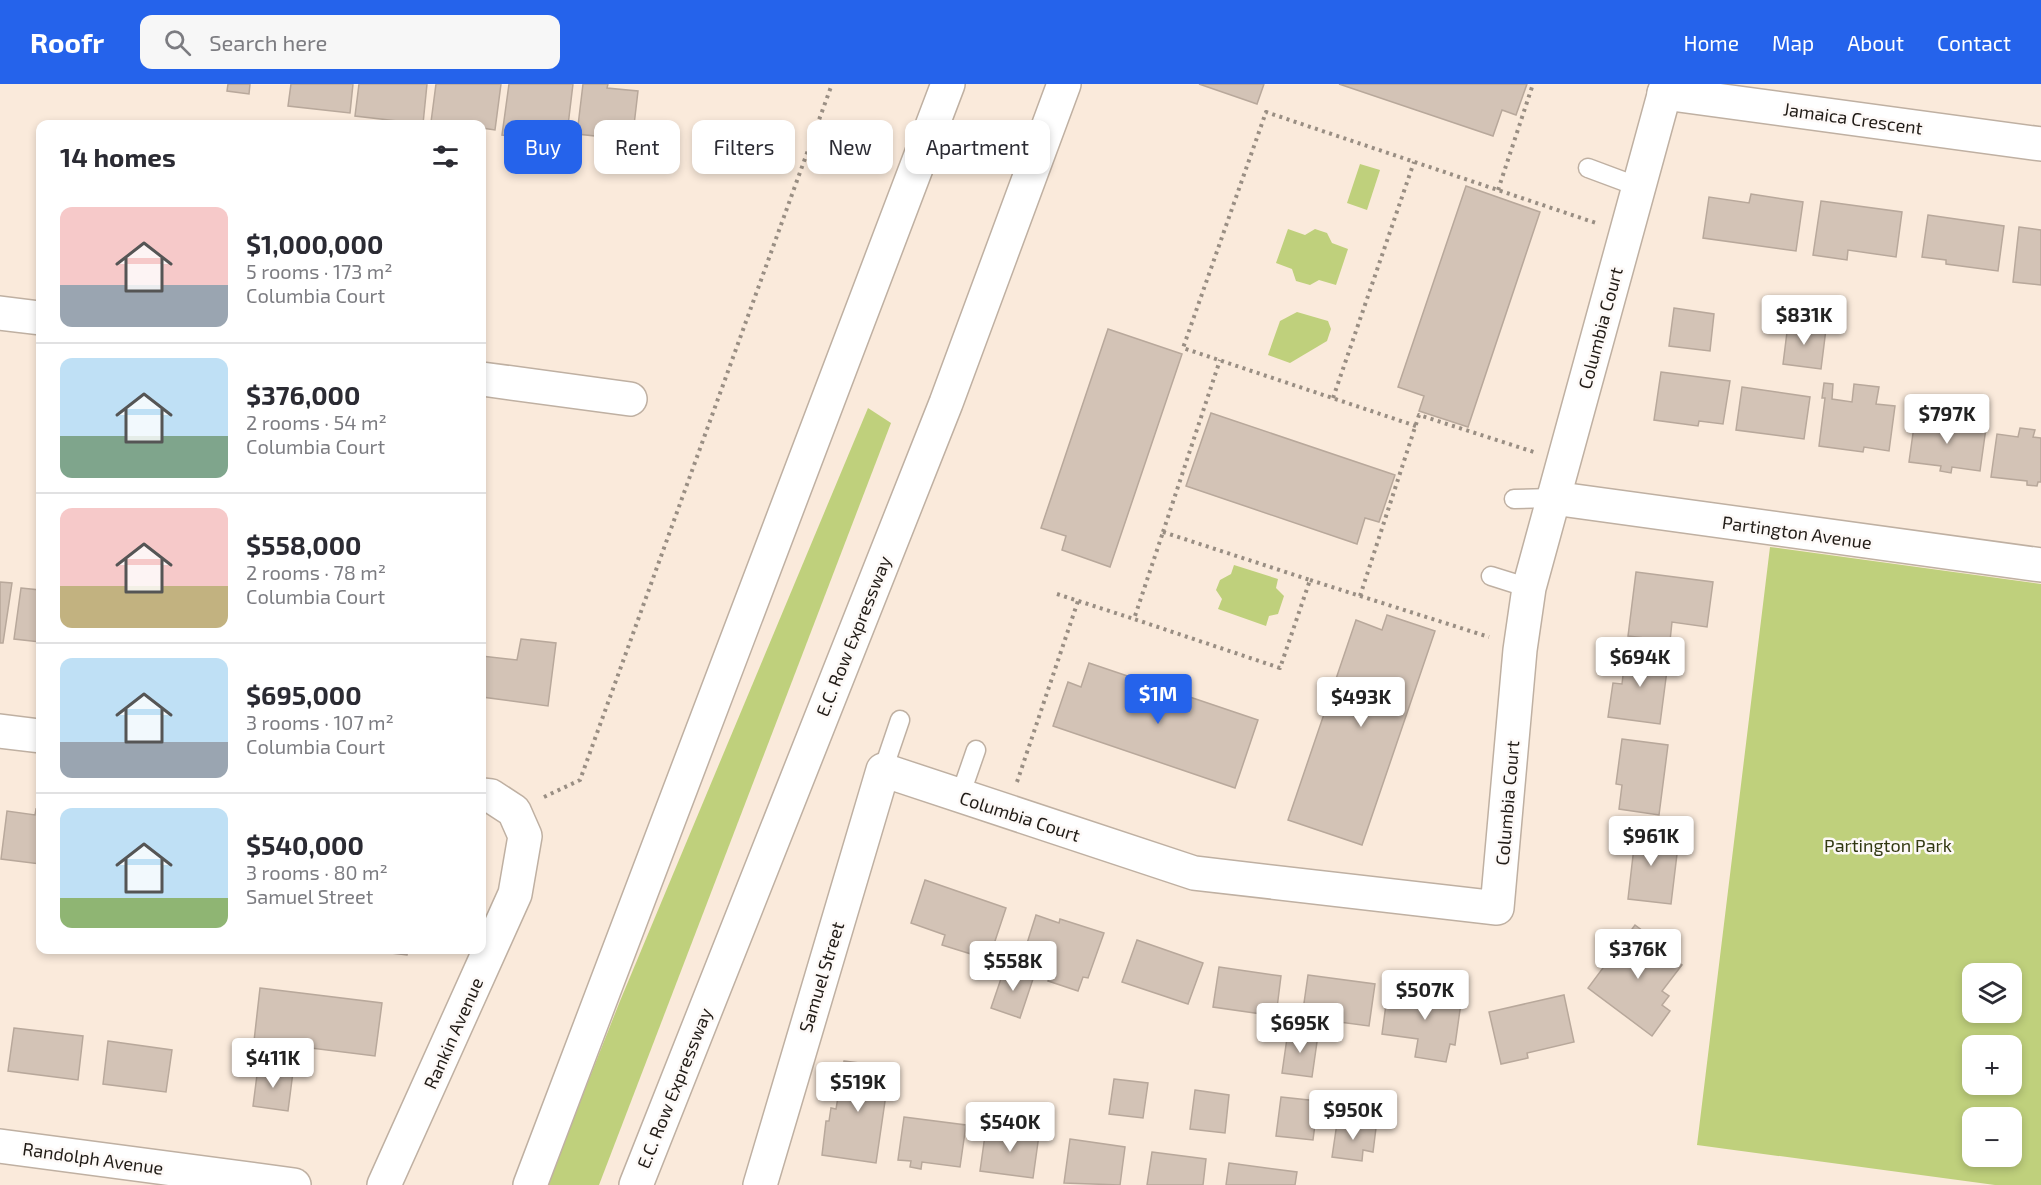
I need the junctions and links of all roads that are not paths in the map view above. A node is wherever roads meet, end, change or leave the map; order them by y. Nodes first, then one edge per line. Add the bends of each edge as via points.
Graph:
1 (948, 84) edge
2 (1064, 84) edge
3 (1665, 88) edge
4 (2041, 144) edge
5 (1588, 168) dead end
6 (1639, 187) junction
7 (0, 313) edge
8 (36, 318) edge
9 (486, 380) edge
10 (630, 399) dead end
11 (1553, 498) junction
12 (1514, 499) dead end
13 (2041, 565) edge
14 (1491, 576) dead end
15 (1529, 588) junction
16 (900, 720) dead end
17 (0, 731) edge
18 (36, 736) edge
19 (976, 750) dead end
20 (883, 770) junction
21 (486, 795) edge
22 (960, 796) junction
23 (0, 1146) edge
24 (294, 1185) edge
25 (384, 1185) edge
26 (530, 1185) edge
27 (636, 1185) edge
28 (760, 1185) edge

1 - 26 main road
2 - 27 main road, E.C. Row Expressway via 945,403
3 - 4 main road, Jamaica Crescent
3 - 6 main road, Columbia Court
5 - 6 lane
6 - 11 main road, Columbia Court
7 - 8 main road
9 - 10 main road
11 - 12 lane
11 - 13 main road, Partington Avenue
11 - 15 main road, Columbia Court
14 - 15 lane
15 - 22 main road, Columbia Court via 1497,908 1194,873
16 - 20 lane
17 - 18 main road
19 - 22 lane
20 - 22 main road, Columbia Court
20 - 28 main road, Samuel Street
21 - 25 main road, Rankin Avenue via 514,811 525,836 515,894
23 - 24 main road, Randolph Avenue

